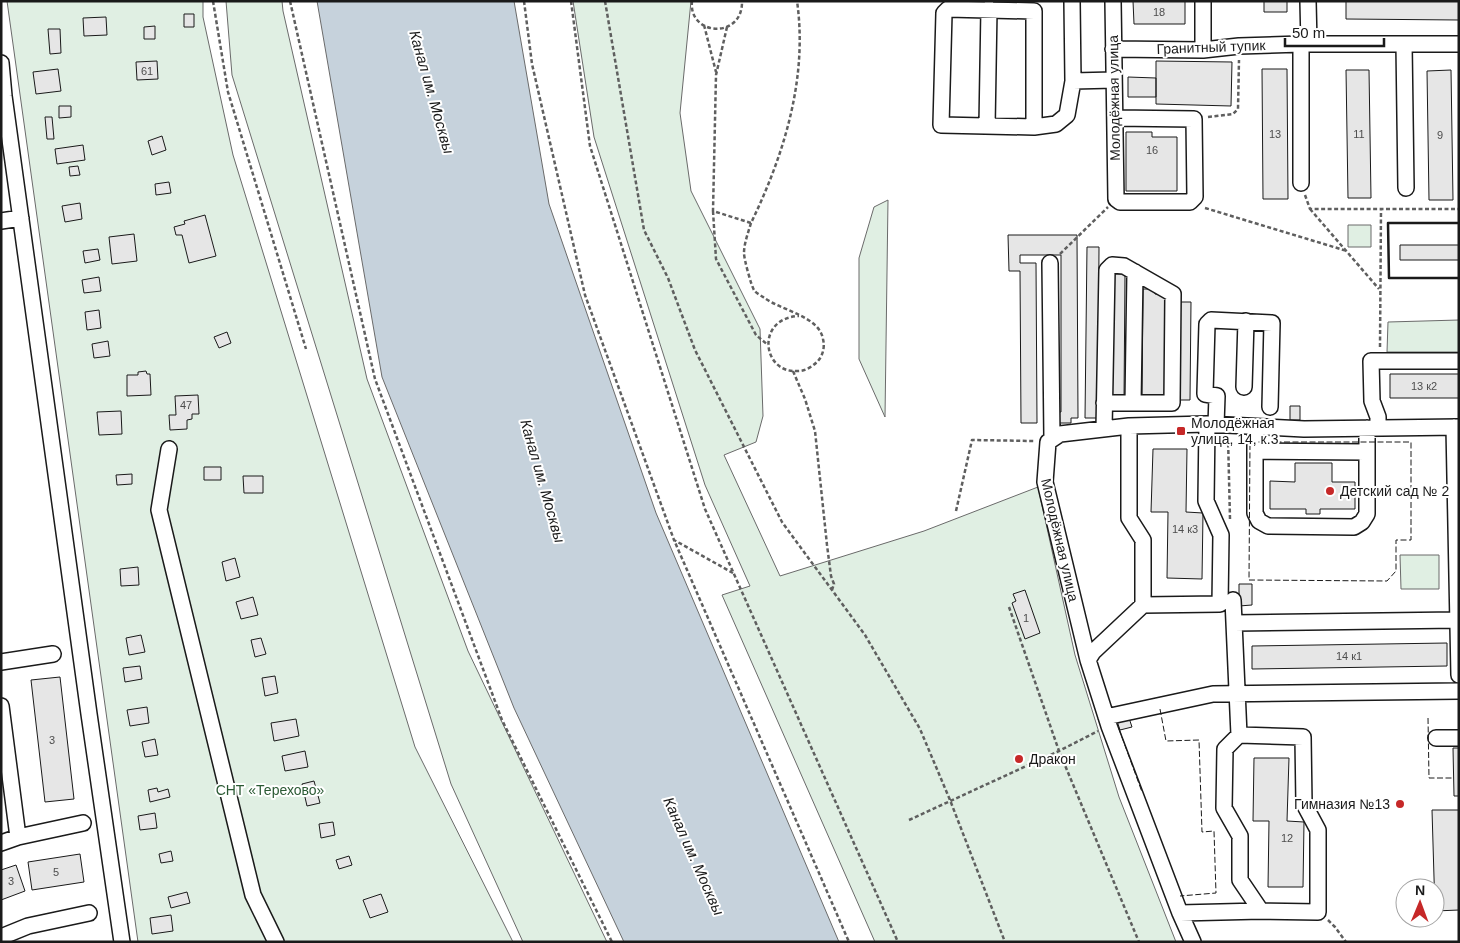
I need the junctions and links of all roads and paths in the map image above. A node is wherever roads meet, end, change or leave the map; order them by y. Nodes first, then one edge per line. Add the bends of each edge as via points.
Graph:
1 (213, 1) edge
2 (290, 1) edge
3 (524, 1) edge
4 (571, 1) edge
5 (606, 1) edge
6 (692, 1) edge
7 (742, 1) edge
8 (797, 1) edge
9 (1072, 1) edge
10 (1113, 1) edge
11 (1203, 1) edge
12 (1308, 1) edge
13 (989, 10) junction
14 (704, 26) junction
15 (727, 27) junction
16 (1305, 44) junction
17 (1404, 44) junction
18 (1459, 44) edge
19 (1239, 46) junction
20 (1113, 49) junction
21 (1203, 50) junction
22 (1, 63) edge
23 (716, 74) junction
24 (1072, 80) junction
25 (1114, 80) junction
26 (1115, 118) junction
27 (1194, 119) junction
28 (987, 126) junction
29 (1034, 127) junction
30 (1301, 184) joint
31 (1406, 188) dead end
32 (1115, 197) junction
33 (1190, 202) junction
34 (1310, 209) junction
35 (1381, 209) junction
36 (1459, 210) edge
37 (713, 211) junction
38 (21, 218) junction
39 (1, 221) edge
40 (751, 223) junction
41 (1346, 251) junction
42 (1050, 264) joint
43 (1135, 272) junction
44 (1380, 290) junction
45 (799, 316) junction
46 (1246, 321) junction
47 (1380, 333) dead end
48 (768, 345) junction
49 (306, 349) dead end
50 (1459, 361) edge
51 (793, 371) junction
52 (1244, 387) dead end
53 (1104, 403) junction
54 (1133, 403) junction
55 (1270, 407) dead end
56 (1217, 425) junction
57 (1129, 426) junction
58 (1255, 427) junction
59 (1456, 427) edge
60 (1373, 428) junction
61 (1104, 429) junction
62 (1050, 440) junction
63 (169, 449) dead end
64 (1255, 451) junction
65 (1367, 452) junction
66 (956, 511) dead end
67 (1230, 523) dead end
68 (674, 540) junction
69 (733, 573) junction
70 (832, 590) junction
71 (1233, 600) dead end
72 (1143, 605) junction
73 (1009, 606) dead end
74 (1457, 620) junction
75 (1234, 623) junction
76 (53, 654) dead end
77 (1088, 660) junction
78 (1, 662) edge
79 (1459, 675) edge
80 (1459, 691) edge
81 (1238, 692) junction
82 (1, 706) edge
83 (1105, 722) junction
84 (1239, 734) junction
85 (1436, 738) dead end
86 (1459, 738) edge
87 (4, 751) edge
88 (1059, 751) junction
89 (950, 800) junction
90 (909, 820) dead end
91 (83, 824) dead end
92 (18, 837) junction
93 (1, 843) edge
94 (1261, 910) junction
95 (1318, 912) junction
96 (89, 913) dead end
97 (1180, 913) junction
98 (1, 937) edge
99 (122, 942) edge
100 (276, 942) edge
101 (612, 942) edge
102 (849, 942) edge
103 (898, 942) edge
104 (1005, 942) edge
105 (1139, 942) edge
106 (1192, 942) edge
107 (1346, 942) edge

1 - 49 path via 228,92
2 - 101 path via 376,379 502,720
3 - 68 path via 532,64 586,295
4 - 69 path via 590,146 705,509
5 - 70 path via 644,230 668,278 695,350 782,522
6 - 14 path via 693,13
7 - 15 path via 739,16
8 - 40 path via 800,50 794,105
9 - 24 street
10 - 20 street, Молодёжная улица
11 - 21 street
12 - 16 street
13 - 28 street
13 - 28 street via 948,9 944,13 940,121 944,126
13 - 29 street via 1034,11
14 - 15 path via 711,29
14 - 23 path
15 - 23 path
16 - 17 street, Гранитный тупик
16 - 19 street, Гранитный тупик
16 - 30 street
17 - 18 street, Гранитный тупик
17 - 31 street
19 - 21 street, Гранитный тупик
19 - 27 path via 1238,110
20 - 21 street, Гранитный тупик
20 - 25 street, Молодёжная улица
22 - 38 street
23 - 37 path
24 - 25 street
24 - 29 street via 1067,115 1056,124
25 - 26 street, Молодёжная улица
26 - 27 street
26 - 32 street, Молодёжная улица
27 - 33 street via 1195,197
28 - 29 street
30 - 34 path
32 - 33 street via 1120,202
32 - 42 path
33 - 41 path
34 - 35 path
34 - 41 path
35 - 36 path
35 - 44 path
37 - 40 path
37 - 48 path via 716,259 756,335
38 - 39 street
38 - 99 street
40 - 45 path via 744,254 754,291 772,304
41 - 44 path
42 - 62 street, Молодёжная улица
43 - 53 street via 1124,266 1112,265 1107,270
43 - 54 street
43 - 54 street via 1173,294 1172,403
44 - 47 path
45 - 48 path via 781,320 774,327
45 - 51 path via 816,324 824,342 820,358 814,365 806,370
46 - 52 street
46 - 55 street via 1269,322 1273,326
46 - 56 street via 1211,320 1207,324 1205,394 1216,396
48 - 51 path via 774,361
50 - 60 street via 1371,361 1372,401 1378,418
51 - 70 path via 815,431 834,584
53 - 54 street
53 - 61 street
56 - 57 street
56 - 58 street
56 - 67 path
56 - 72 street via 1206,501 1221,535 1220,604
57 - 61 street
57 - 72 street via 1129,518 1143,540
58 - 60 street
58 - 64 street
59 - 60 street
59 - 74 street
60 - 65 street
61 - 62 street via 1060,434
62 - 66 path via 972,440
62 - 77 street, Молодёжная улица via 1044,482
63 - 100 street via 159,510 254,895
64 - 65 street
64 - 65 street via 1255,513 1259,521 1268,526 1354,527 1367,514
68 - 69 path
68 - 102 path
69 - 103 path
70 - 89 path via 865,634 920,729
71 - 75 street
72 - 77 street
73 - 88 path
74 - 75 street
74 - 79 street
75 - 81 street
76 - 78 street
77 - 83 street, Молодёжная улица
80 - 81 street
81 - 83 street via 1213,694
81 - 84 street
82 - 87 street
83 - 88 path
83 - 97 street, Молодёжная улица
84 - 94 street via 1225,749 1224,808 1240,836 1240,880
84 - 95 street via 1304,737 1304,804 1318,830
85 - 86 street
87 - 92 street
88 - 89 path
88 - 105 path
89 - 90 path
89 - 104 path
91 - 92 street
92 - 93 street
94 - 95 street
94 - 97 street
95 - 107 path
96 - 98 street via 28,926
97 - 106 street, Молодёжная улица

